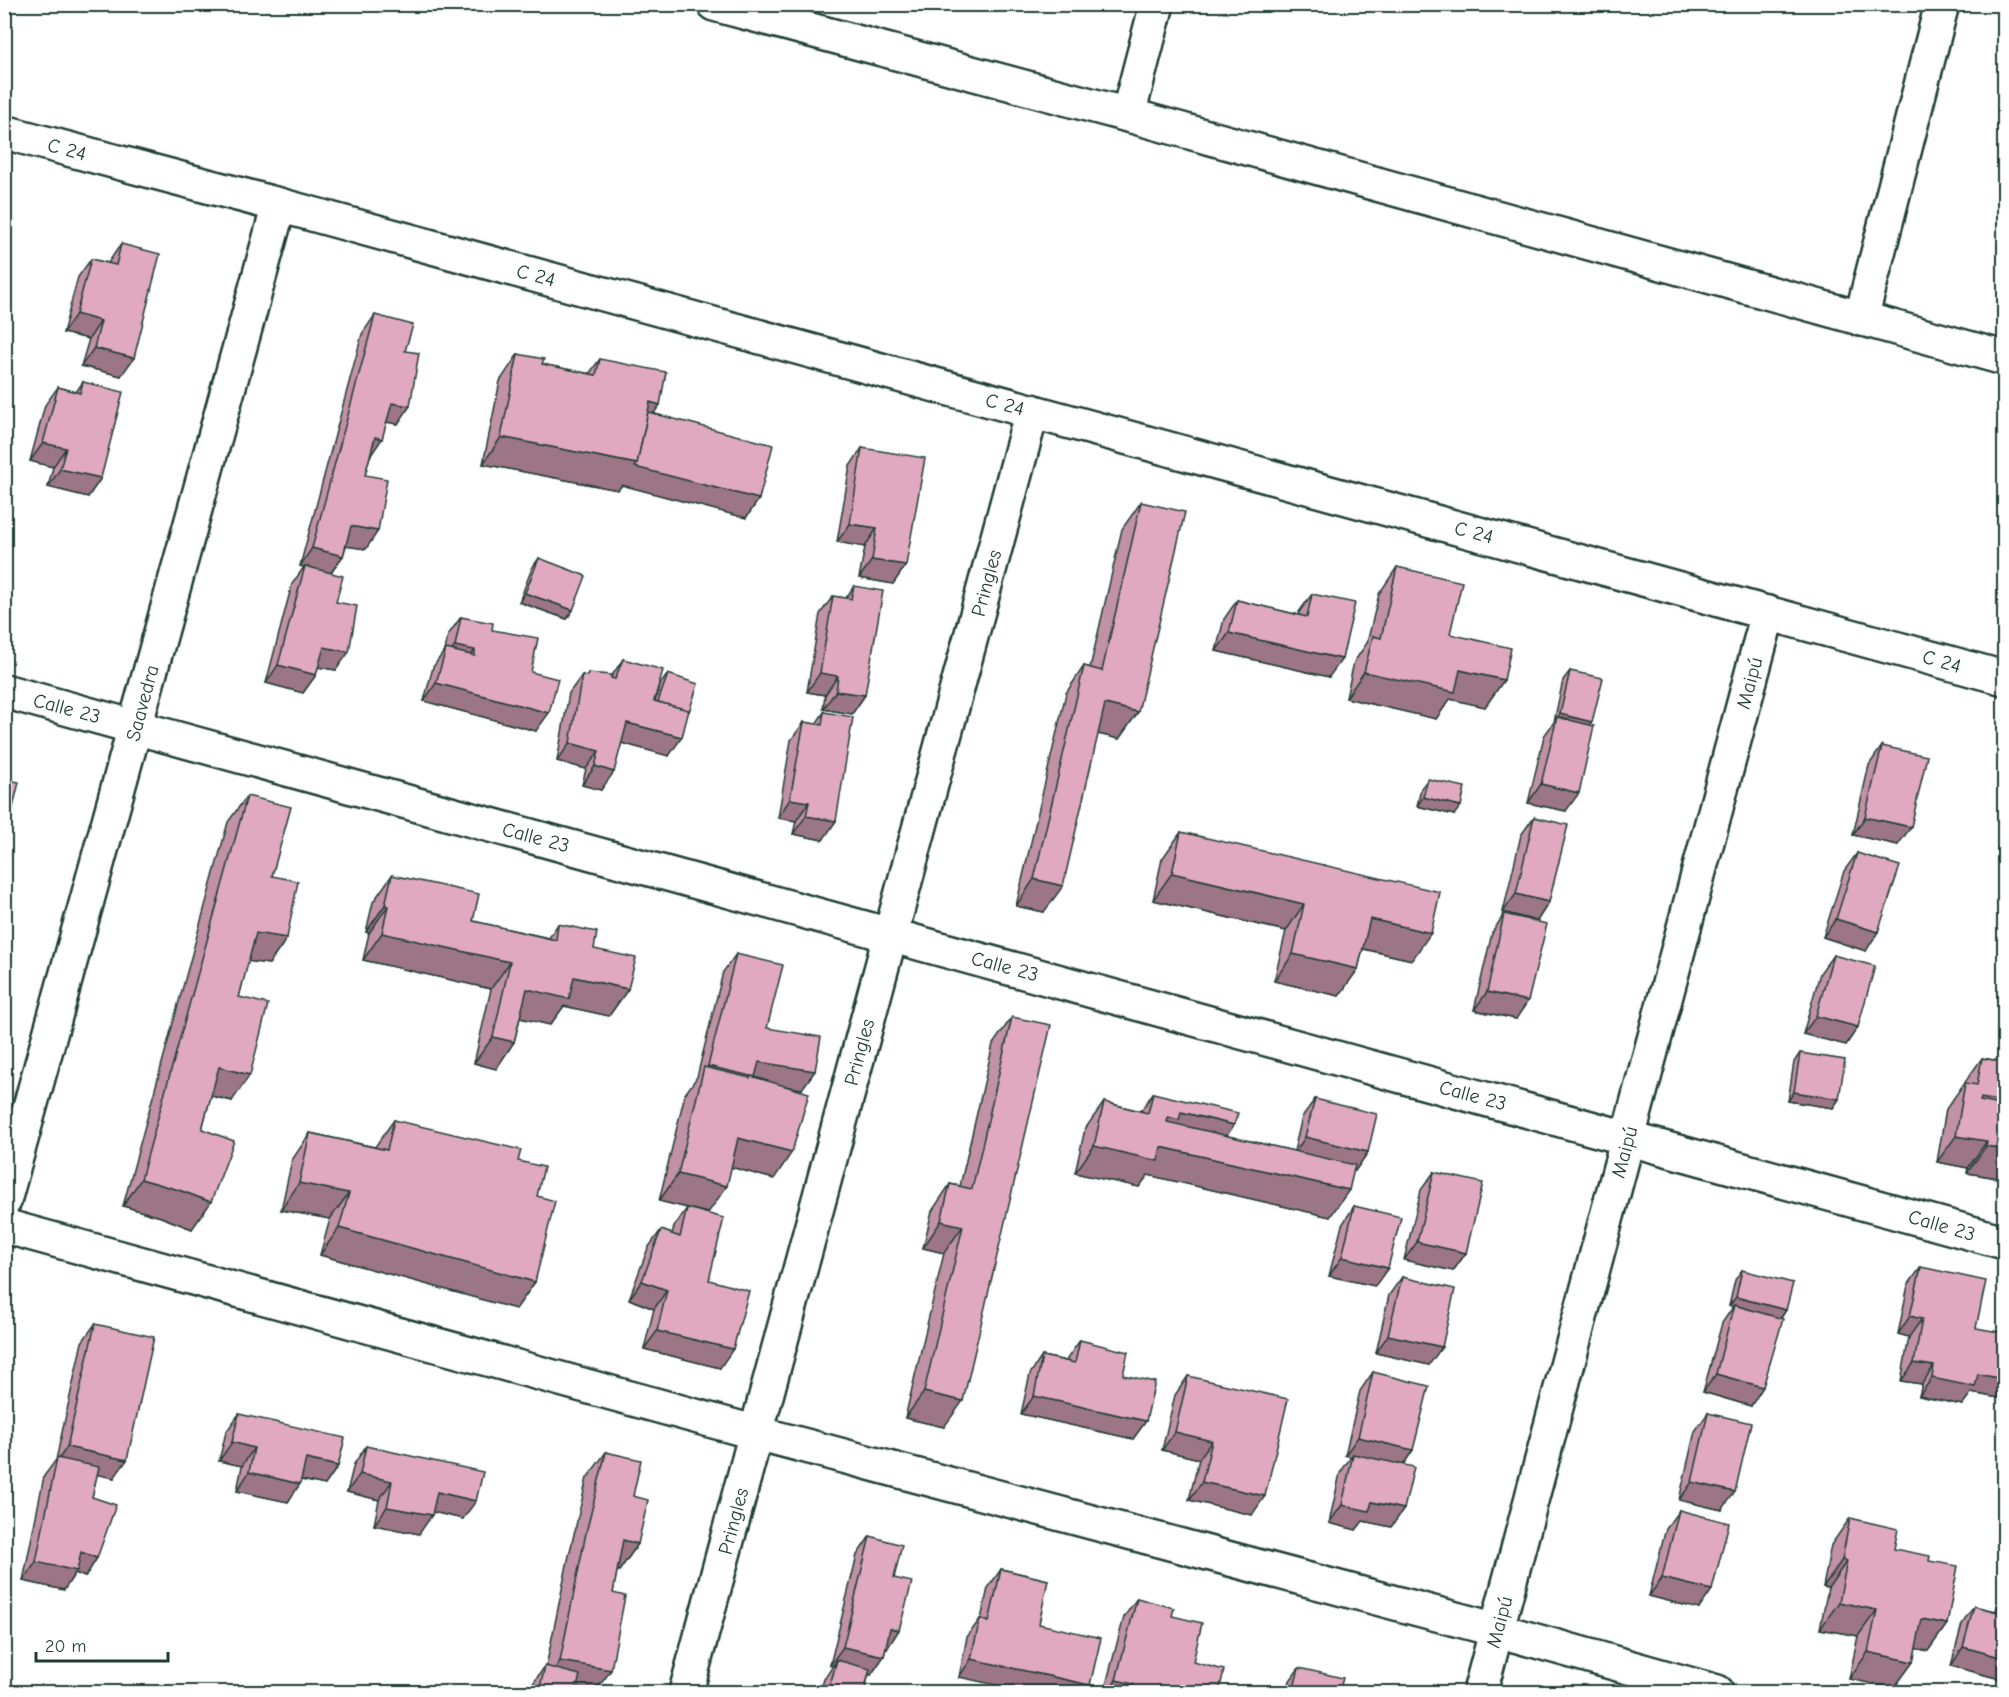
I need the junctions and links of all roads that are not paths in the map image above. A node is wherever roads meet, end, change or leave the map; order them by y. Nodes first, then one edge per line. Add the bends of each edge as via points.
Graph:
1 (714, 4) edge
2 (1156, 4) edge
3 (1942, 4) edge
4 (1128, 115) junction
5 (4, 132) edge
6 (279, 205) junction
7 (1861, 319) junction
8 (2004, 358) edge
9 (1032, 411) junction
10 (1768, 613) junction
11 (2004, 678) edge
12 (4, 691) edge
13 (135, 727) junction
14 (891, 935) junction
15 (1628, 1137) junction
16 (4, 1201) edge
17 (4, 1226) edge
18 (2004, 1242) edge
19 (757, 1433) junction
20 (1497, 1630) junction
21 (687, 1692) edge
22 (1480, 1692) edge
23 (1717, 1692) edge

1 - 4 street
2 - 4 street
3 - 7 street
4 - 7 street
5 - 6 street, C 24
6 - 9 street, C 24
6 - 13 street, Saavedra
7 - 8 street
9 - 10 street, C 24
9 - 14 street, Pringles
10 - 11 street, C 24
10 - 15 street, Maipú
12 - 13 street, Calle 23
13 - 14 street, Calle 23
13 - 16 street, Saavedra
14 - 15 street, Calle 23
14 - 19 street, Pringles
15 - 18 street, Calle 23
15 - 20 street, Maipú
17 - 19 street
19 - 20 street
19 - 21 street, Pringles
20 - 22 street, Maipú
20 - 23 street

